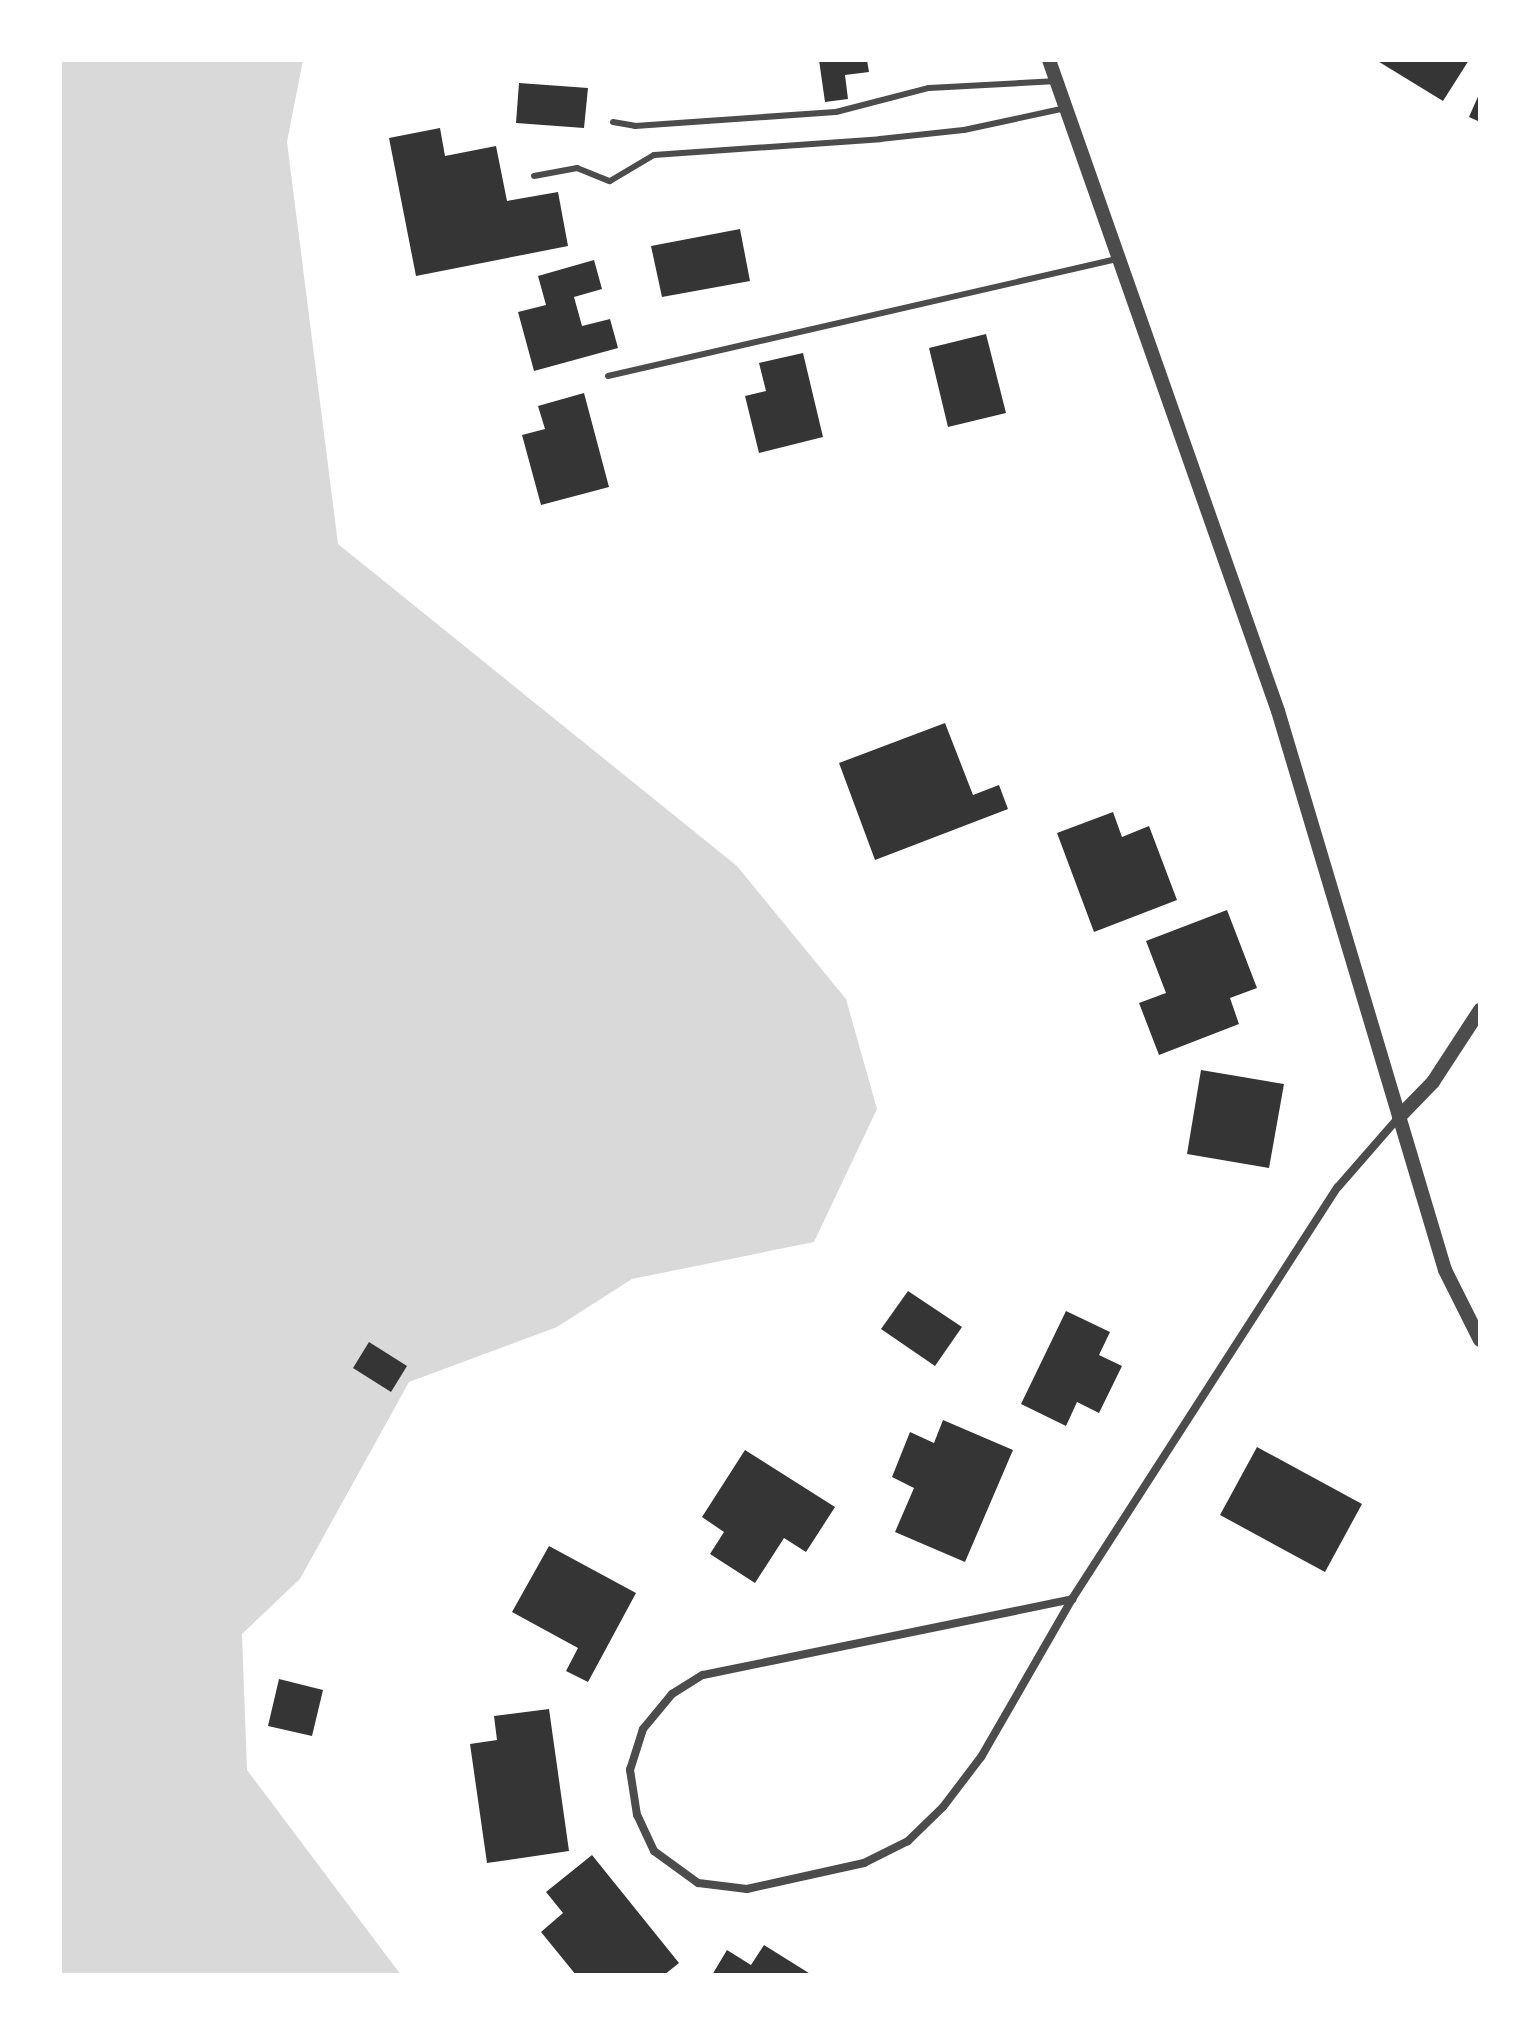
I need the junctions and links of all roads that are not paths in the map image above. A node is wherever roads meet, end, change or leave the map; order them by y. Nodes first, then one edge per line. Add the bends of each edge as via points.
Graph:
1 (1049, 60) edge
2 (1057, 81) junction
3 (1066, 108) junction
4 (613, 122) dead end
5 (534, 176) dead end
6 (1120, 258) junction
7 (608, 376) dead end
8 (1480, 1010) edge
9 (1399, 1117) junction
10 (1480, 1340) edge
11 (1072, 1599) junction

1 - 2 street
2 - 3 street
2 - 4 lane via 929,88 836,112 635,126
3 - 5 lane via 964,130 654,155 610,181 577,168
3 - 6 street
6 - 7 lane
6 - 9 street via 1278,711
8 - 9 street via 1433,1082
9 - 10 street via 1445,1270
9 - 11 street via 1338,1187
11 - 11 street via 981,1757 943,1807 908,1841 864,1863 747,1889 698,1883 654,1851 637,1815 630,1770 643,1729 672,1694 693,1681

